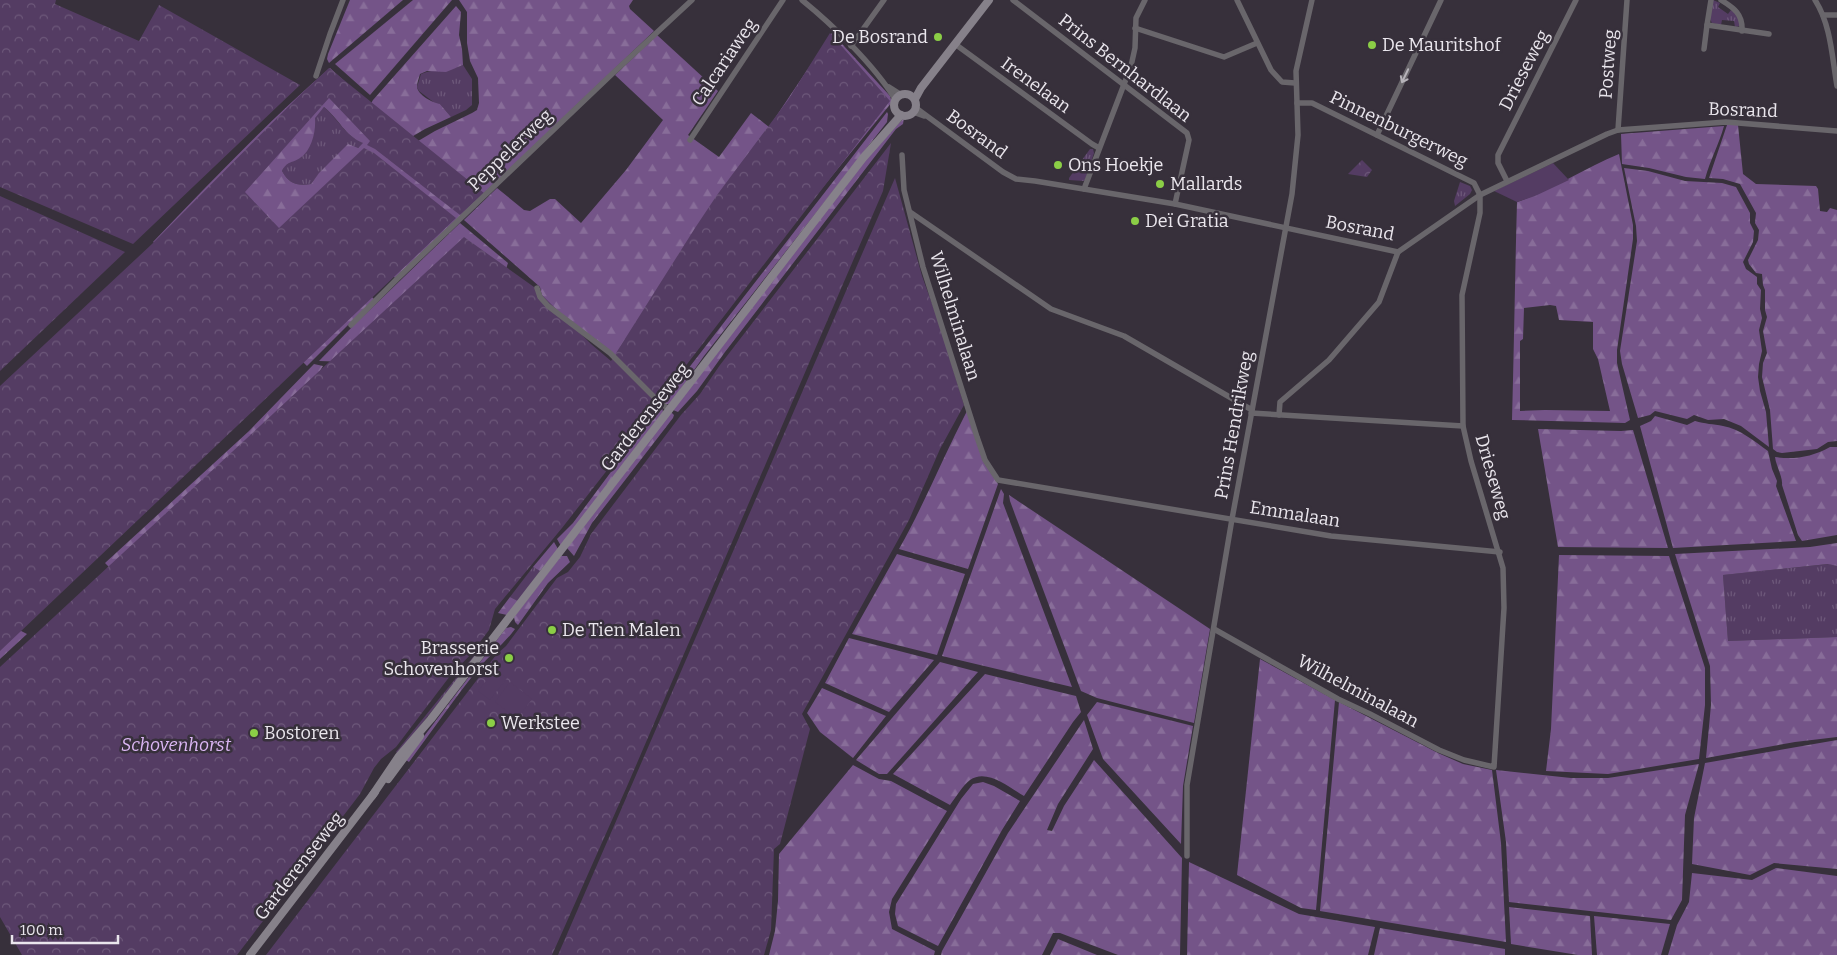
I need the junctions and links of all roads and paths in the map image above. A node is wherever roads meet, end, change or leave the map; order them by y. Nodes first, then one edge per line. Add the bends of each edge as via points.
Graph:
1 (343, 0) edge
2 (692, 0) edge
3 (783, 0) edge
4 (802, 0) edge
5 (884, 0) edge
6 (989, 0) edge
7 (1013, 0) edge
8 (1145, 0) edge
9 (1237, 0) edge
10 (1312, 0) edge
11 (1441, 0) edge
12 (1576, 0) edge
13 (1627, 0) edge
14 (1711, 0) edge
15 (1721, 0) edge
16 (1815, 0) edge
17 (1823, 15) junction
18 (1837, 15) edge
19 (1707, 25) junction
20 (1135, 28) junction
21 (1742, 31) junction
22 (1769, 34) dead end
23 (1257, 43) junction
24 (955, 44) junction
25 (851, 46) junction
26 (1704, 49) dead end
27 (316, 76) dead end
28 (1295, 83) junction
29 (1123, 85) junction
30 (1837, 86) edge
31 (898, 96) junction
32 (913, 97) junction
33 (1297, 103) junction
34 (915, 110) junction
35 (899, 114) junction
36 (1618, 130) junction
37 (1837, 131) edge
38 (1378, 135) junction
39 (690, 140) dead end
40 (1099, 148) junction
41 (902, 155) dead end
42 (1507, 181) junction
43 (1084, 189) junction
44 (1480, 195) junction
45 (1175, 204) junction
46 (910, 212) junction
47 (1286, 228) junction
48 (1398, 252) junction
49 (537, 288) dead end
50 (351, 325) dead end
51 (669, 409) junction
52 (1252, 412) junction
53 (1279, 415) junction
54 (1463, 426) junction
55 (998, 480) joint
56 (1232, 519) junction
57 (1500, 552) junction
58 (1214, 629) junction
59 (1494, 767) joint
60 (1186, 856) dead end
61 (250, 955) edge

1 - 27 street
2 - 50 street, Peppelerweg
3 - 39 street, Calcariaweg
4 - 25 street
5 - 25 street
6 - 24 main road
7 - 29 street, Prins Bernhardlaan
8 - 20 street
9 - 23 street
10 - 28 street, Prins Hendrikweg
11 -> 38 street
12 - 42 street, Drieseweg via 1498,155 1498,163
13 - 36 street, Postweg
14 - 19 street
15 - 21 street via 1738,12
16 - 17 street
17 - 18 street
17 - 30 street
19 - 21 street
19 - 26 street
20 - 23 street via 1224,57
20 - 29 street via 1134,57
21 - 22 street
23 - 28 street via 1279,80
24 - 32 main road
24 - 40 street, Irenelaan
25 - 31 street
28 - 33 street, Prins Hendrikweg
29 - 40 street
29 - 45 street, Prins Bernhardlaan via 1187,133 1189,140
31 - 32 main road
31 - 35 main road via 894,105
32 - 34 main road
33 - 38 street, Pinnenburgerweg via 1312,103
33 - 47 street, Prins Hendrikweg via 1298,135
34 - 35 main road via 909,115
34 - 43 street, Bosrand via 1016,179
35 - 51 main road, Garderenseweg
36 - 37 street, Bosrand via 1739,122
36 - 42 street, Bosrand
38 - 44 street, Pinnenburgerweg via 1474,183
40 - 43 street
41 - 46 street, Wilhelminalaan via 904,190
42 - 44 street, Bosrand
43 - 45 street, Bosrand
44 - 48 street, Bosrand
44 - 54 street, Drieseweg via 1480,214 1462,295
45 - 47 street, Bosrand
46 - 52 street via 1051,309 1124,336
46 - 55 street, Wilhelminalaan via 923,266 977,437 985,460
47 - 48 street, Bosrand
47 - 52 street, Prins Hendrikweg
48 - 53 street via 1379,302 1329,360 1280,402
49 - 51 street via 548,306 610,352
51 - 61 main road, Garderenseweg via 431,719 399,756
52 - 53 street
52 - 56 street, Prins Hendrikweg
53 - 54 street
54 - 57 street, Drieseweg
55 - 56 street, Emmalaan
56 - 57 street, Emmalaan via 1331,536
56 - 58 street, Prins Hendrikweg
57 - 59 street, Drieseweg via 1504,608
58 - 59 street, Wilhelminalaan via 1338,699 1439,750
58 - 60 street, Prins Hendrikweg via 1187,785

